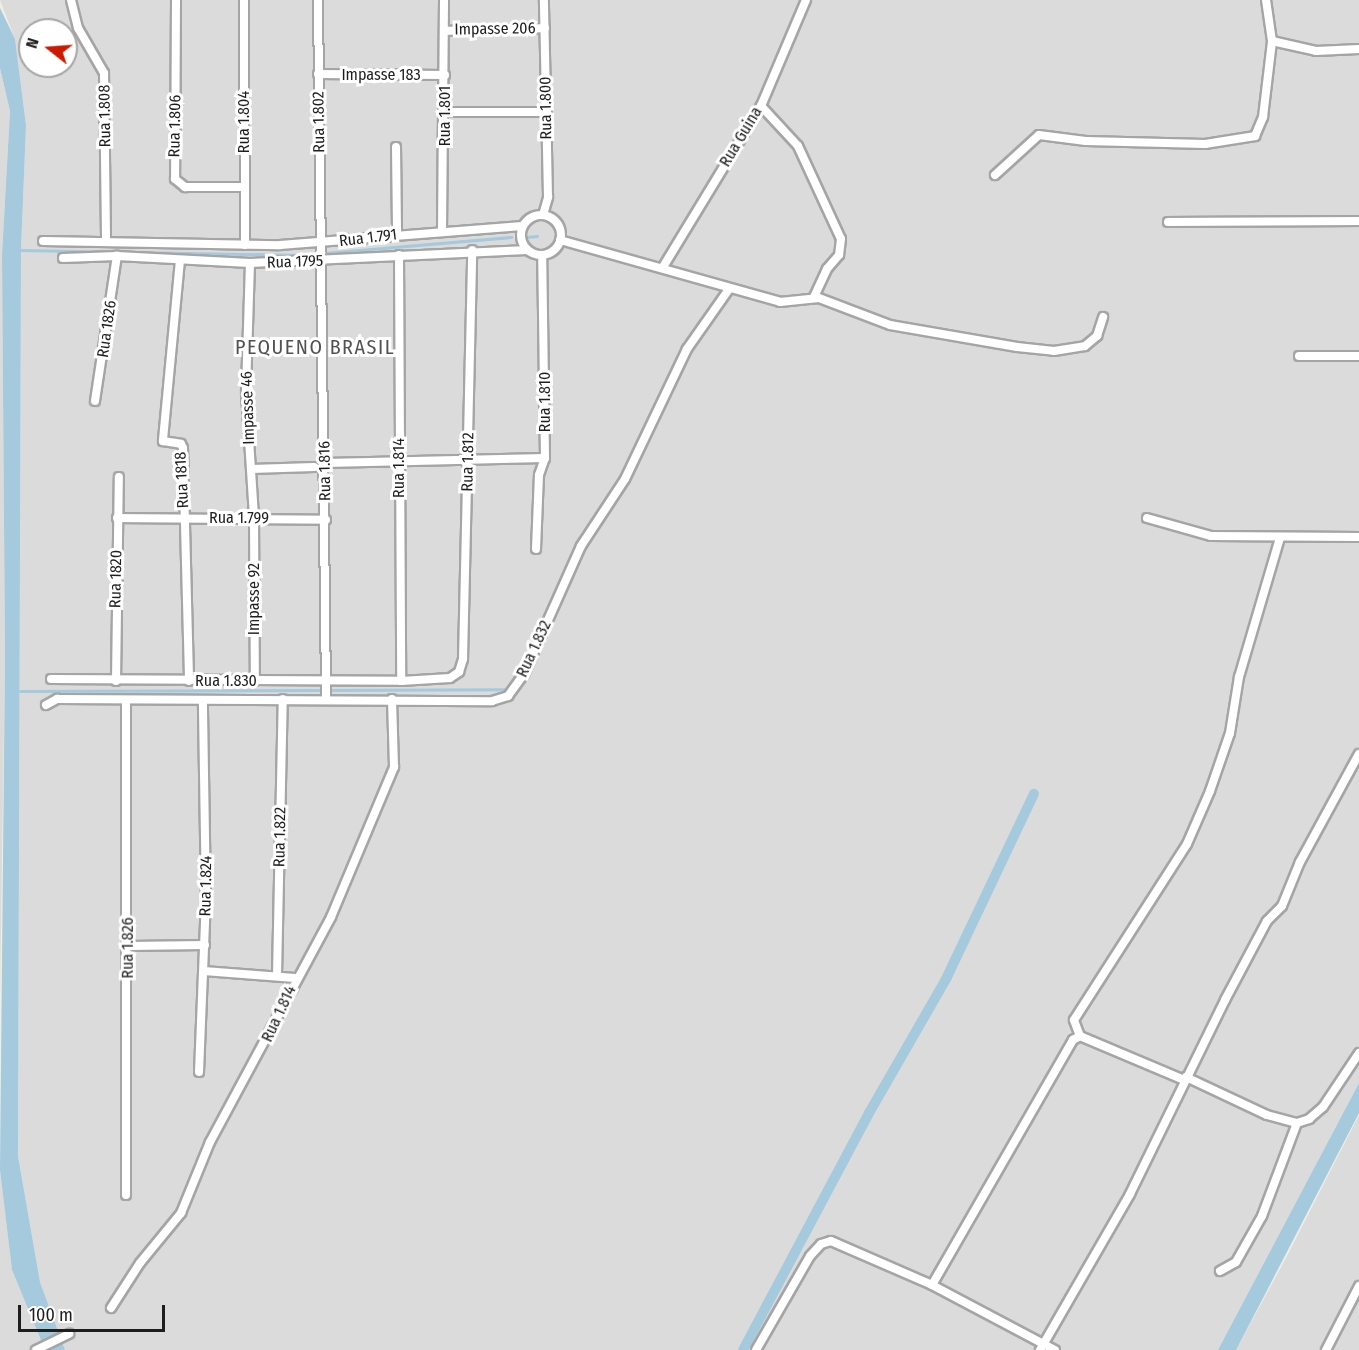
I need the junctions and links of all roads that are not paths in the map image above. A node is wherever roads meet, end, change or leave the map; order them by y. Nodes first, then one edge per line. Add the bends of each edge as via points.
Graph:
1 (71, 0) edge
2 (176, 0) edge
3 (244, 0) edge
4 (318, 0) edge
5 (444, 0) edge
6 (544, 0) edge
7 (806, 0) edge
8 (1266, 0) edge
9 (545, 28) junction
10 (445, 31) junction
11 (1272, 41) junction
12 (1359, 49) edge
13 (318, 74) junction
14 (445, 75) junction
15 (761, 106) junction
16 (445, 112) junction
17 (547, 112) junction
18 (396, 147) dead end
19 (995, 175) dead end
20 (245, 187) junction
21 (543, 215) junction
22 (1359, 221) edge
23 (1168, 222) dead end
24 (522, 226) junction
25 (442, 231) junction
26 (397, 233) junction
27 (560, 240) junction
28 (43, 241) dead end
29 (106, 241) junction
30 (244, 244) junction
31 (320, 244) junction
32 (472, 250) junction
33 (527, 250) junction
34 (399, 255) junction
35 (542, 255) junction
36 (117, 256) junction
37 (63, 258) dead end
38 (180, 260) junction
39 (322, 261) junction
40 (250, 263) junction
41 (663, 267) junction
42 (729, 289) junction
43 (814, 297) junction
44 (1103, 317) dead end
45 (1299, 356) dead end
46 (1359, 356) edge
47 (95, 401) dead end
48 (399, 458) junction
49 (545, 458) junction
50 (468, 459) junction
51 (325, 463) junction
52 (314, 466) dead end
53 (250, 469) junction
54 (119, 477) dead end
55 (254, 516) junction
56 (117, 518) junction
57 (184, 518) junction
58 (1147, 518) dead end
59 (326, 520) junction
60 (1359, 537) edge
61 (1280, 538) junction
62 (536, 549) dead end
63 (459, 672) joint
64 (51, 679) dead end
65 (116, 681) junction
66 (189, 681) junction
67 (255, 681) junction
68 (326, 681) junction
69 (400, 681) junction
70 (283, 699) junction
71 (326, 699) junction
72 (392, 699) junction
73 (126, 700) junction
74 (203, 700) junction
75 (46, 705) dead end
76 (1359, 754) edge
77 (205, 945) junction
78 (129, 946) junction
79 (204, 971) junction
80 (277, 975) junction
81 (296, 978) junction
82 (1080, 1036) junction
83 (1359, 1053) edge
84 (199, 1072) dead end
85 (1185, 1079) junction
86 (1297, 1123) junction
87 (126, 1195) dead end
88 (1220, 1271) dead end
89 (932, 1285) junction
90 (1359, 1286) edge
91 (111, 1308) dead end
92 (66, 1336) dead end
93 (1042, 1347) edge
94 (38, 1348) edge
95 (756, 1350) edge
96 (1055, 1350) edge
97 (1326, 1350) edge

1 - 29 street, Rua 1.808 via 78,28 104,73
2 - 20 street, Rua 1.806 via 175,179 185,187
3 - 20 street, Rua 1.804
4 - 13 street, Rua 1.802
5 - 10 street, Rua 1.801
6 - 9 street, Rua 1.800
7 - 15 street, Rua Guina
8 - 11 street
9 - 10 street, Impasse 206
9 - 17 street, Rua 1.800
10 - 14 street, Rua 1.801
11 - 12 street via 1316,51
11 - 19 street via 1263,117 1256,136 1205,144 1086,141 1039,135
13 - 14 street, Impasse 183
13 - 31 street, Rua 1.802
14 - 16 street, Rua 1.801
15 - 41 street, Rua Guina
15 - 43 street via 798,146 841,239 839,255 826,269
16 - 17 street
16 - 25 street, Rua 1.801
17 - 21 street, Rua 1.800 via 548,197
18 - 26 street
20 - 30 street, Rua 1.804
21 - 24 street via 527,219
21 - 27 street via 555,221
22 - 23 street
24 - 25 street, Rua 1.791
24 - 33 street via 522,243
25 - 26 street, Rua 1.791
26 - 31 street, Rua 1.791
27 - 35 street via 556,248
27 - 41 street
28 - 29 street, Rua 1.791
29 - 30 street, Rua 1.791
30 - 31 street, Rua 1.791
31 - 39 street, Rua 1.802
32 - 33 street, Rua 1795
32 - 34 street, Rua 1795
32 - 50 street, Rua 1.812
33 - 35 street
34 - 39 street, Rua 1795
34 - 48 street, Rua 1.814
35 - 49 street, Rua 1.810
36 - 37 street, Rua 1795
36 - 38 street, Rua 1795
36 - 47 street, Rua 1826
38 - 40 street, Rua 1795
38 - 57 street, Rua 1818 via 163,441 181,444 183,448
39 - 40 street, Rua 1795
39 - 51 street, Rua 1.816
40 - 53 street, Impasse 46 via 246,393
41 - 42 street
42 - 43 street via 790,303
42 - 72 street, Rua 1.832 via 687,349 625,479 581,546 517,688 492,701
43 - 44 street via 890,325 1054,351 1085,346 1097,336
45 - 46 street
48 - 50 street
48 - 51 street
48 - 69 street, Rua 1.814
49 - 50 street
49 - 62 street, Rua 1.810 via 539,475
50 - 63 street, Rua 1.812 via 463,659
51 - 59 street, Rua 1.816
52 - 53 street
53 - 55 street, Impasse 46
54 - 56 street, Rua 1820
55 - 57 street, Rua 1.799
55 - 59 street, Rua 1.799
55 - 67 street, Impasse 92
56 - 57 street, Rua 1.799
56 - 65 street, Rua 1820
57 - 66 street, Rua 1818
58 - 61 street via 1211,536
59 - 68 street, Rua 1.816
60 - 61 street
61 - 82 street via 1239,677 1230,733 1210,791 1187,844 1074,1020 1072,1026
63 - 69 street, Rua 1.830 via 450,678
64 - 65 street, Rua 1.830
65 - 66 street, Rua 1.830
66 - 67 street, Rua 1.830
67 - 68 street, Rua 1.830
68 - 69 street, Rua 1.830
68 - 71 street, Rua 1.816
70 - 71 street, Rua 1.832
70 - 74 street, Rua 1.832
70 - 80 street, Rua 1.822
71 - 72 street, Rua 1.832
72 - 81 street, Rua 1.814 via 396,749 387,792 331,917
73 - 74 street, Rua 1.832
73 - 75 street, Rua 1.832 via 57,699
73 - 78 street, Rua 1.826
74 - 77 street, Rua 1.824
76 - 85 street via 1305,852 1282,906 1267,921
77 - 78 street
77 - 79 street, Rua 1.824
78 - 87 street, Rua 1.826
79 - 80 street
79 - 84 street, Rua 1.824
80 - 81 street
81 - 91 street, Rua 1.814 via 255,1064 210,1142 181,1213 140,1263
82 - 85 street
82 - 89 street via 1073,1040
83 - 86 street via 1323,1107
85 - 86 street via 1267,1115
85 - 93 street via 1130,1194
86 - 88 street via 1262,1216 1236,1262
89 - 93 street
89 - 95 street via 843,1244 821,1244
90 - 97 street
92 - 94 street
93 - 96 street

